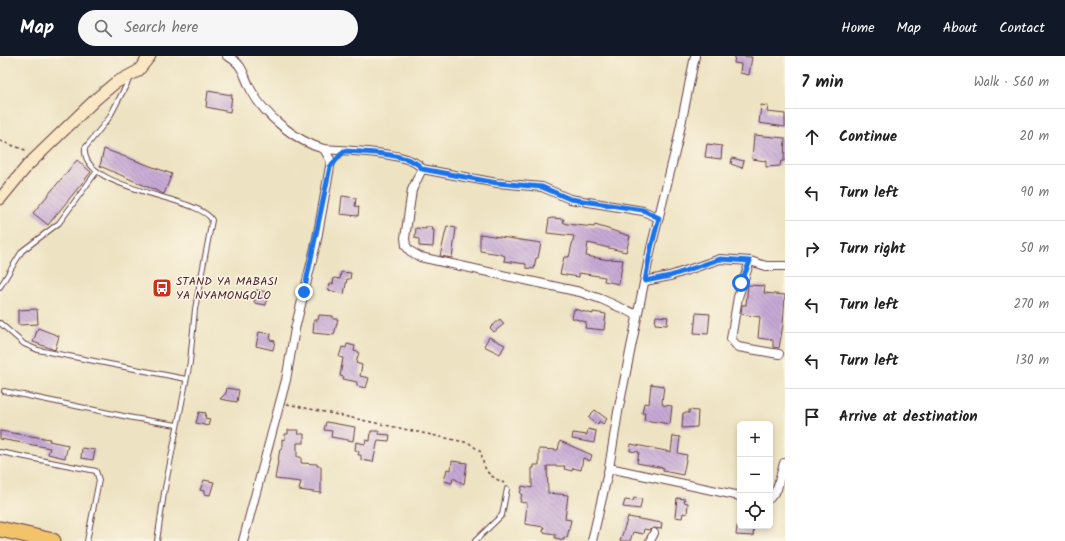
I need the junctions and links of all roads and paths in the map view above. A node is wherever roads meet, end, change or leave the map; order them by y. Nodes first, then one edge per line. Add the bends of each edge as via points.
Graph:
1 (150, 56) edge
2 (227, 56) edge
3 (695, 56) edge
4 (132, 74) junction
5 (0, 141) edge
6 (324, 149) junction
7 (344, 151) junction
8 (38, 155) junction
9 (330, 167) junction
10 (422, 169) junction
11 (97, 171) junction
12 (0, 199) edge
13 (659, 218) junction
14 (750, 261) junction
15 (785, 266) edge
16 (645, 281) junction
17 (0, 287) edge
18 (637, 315) junction
19 (0, 323) edge
20 (779, 354) dead end
21 (186, 380) junction
22 (4, 391) dead end
23 (279, 402) junction
24 (177, 425) junction
25 (0, 452) edge
26 (784, 463) dead end
27 (609, 468) junction
28 (504, 483) dead end
29 (507, 489) dead end
30 (737, 495) edge
31 (773, 495) edge
32 (0, 529) edge
33 (53, 541) edge
34 (87, 541) edge
35 (157, 541) edge
36 (243, 541) edge
37 (475, 541) edge
38 (592, 541) edge

1 - 4 main road via 144,65
2 - 6 street via 243,69 251,90 277,123 308,143
3 - 13 street
4 - 8 main road via 115,83
4 - 11 lane via 109,118 85,148 86,155
5 - 8 path
6 - 7 street
6 - 9 street via 329,156
7 - 9 street
7 - 10 street via 404,158 420,165
8 - 12 main road
9 - 23 street via 316,244
10 - 13 street via 497,183 542,187 570,199 643,210
10 - 18 street via 412,190 405,243 413,254 437,262 580,292
11 - 17 lane via 59,223 22,251
11 - 21 lane via 138,190 196,208 209,214 212,220 195,309
13 - 16 street
14 - 15 street via 766,266
14 - 16 street via 720,259 670,276
14 - 20 street via 738,297 731,339 738,347
16 - 18 street
18 - 27 street
19 - 21 lane via 24,344 38,350
21 - 24 lane
22 - 24 lane
23 - 28 path via 469,442 481,452 484,470
23 - 36 street
24 - 35 lane
25 - 34 lane via 96,471 99,480
26 - 31 street via 777,490
27 - 30 street
27 - 38 street
29 - 37 lane via 502,515
32 - 33 highway

